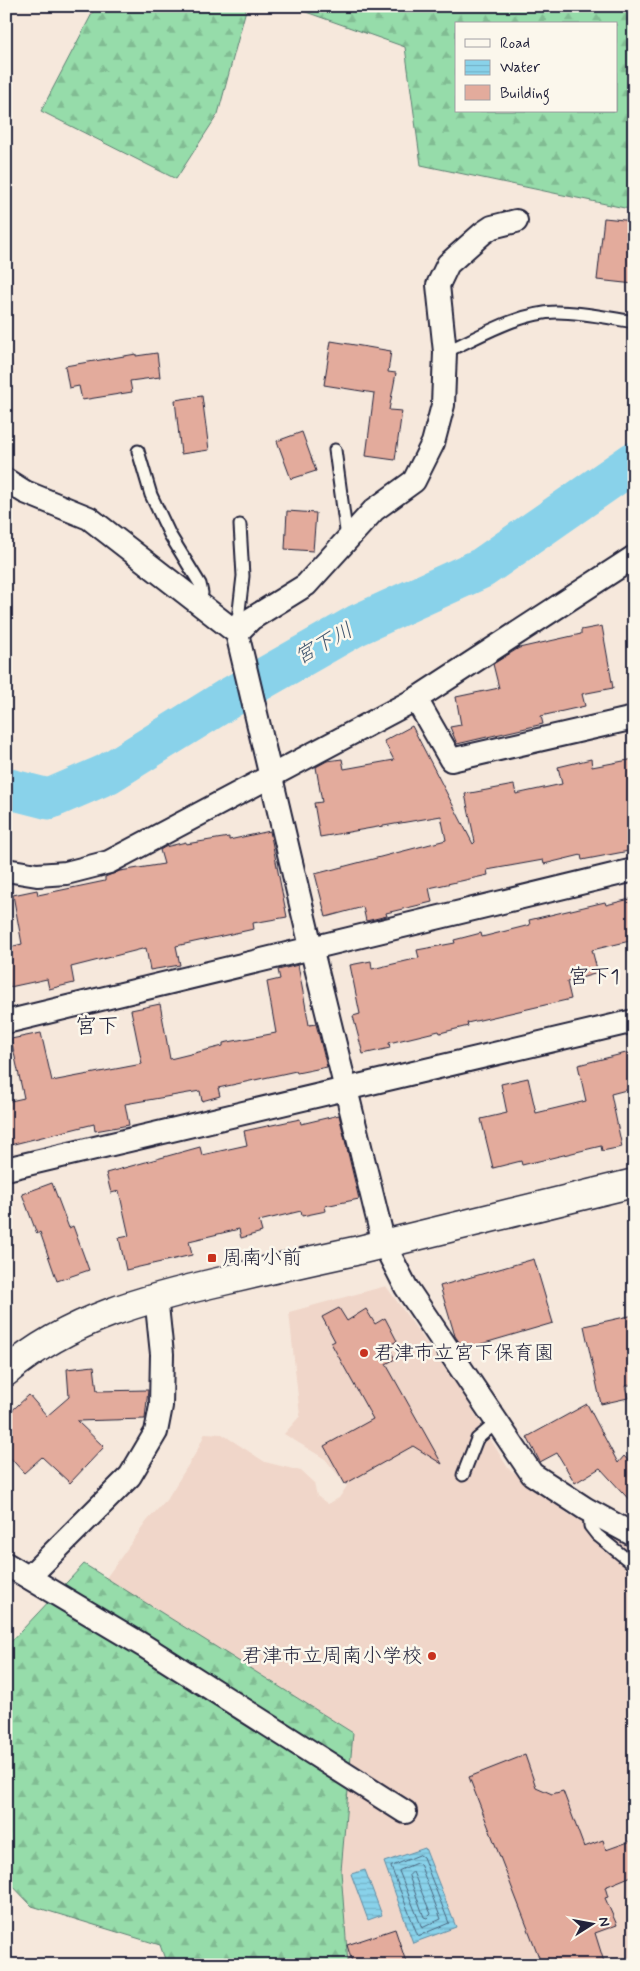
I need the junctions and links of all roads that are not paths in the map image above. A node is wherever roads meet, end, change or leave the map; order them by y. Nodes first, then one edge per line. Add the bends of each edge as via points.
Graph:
1 (516, 221) dead end
2 (634, 322) edge
3 (445, 352) junction
4 (335, 450) dead end
5 (138, 451) dead end
6 (6, 480) edge
7 (240, 525) dead end
8 (348, 538) junction
9 (634, 557) edge
10 (200, 603) junction
11 (239, 642) junction
12 (416, 699) junction
13 (634, 718) edge
14 (271, 775) junction
15 (6, 870) edge
16 (634, 870) edge
17 (310, 947) junction
18 (634, 1021) edge
19 (6, 1022) edge
20 (346, 1089) junction
21 (6, 1169) edge
22 (634, 1183) edge
23 (384, 1244) junction
24 (156, 1296) junction
25 (6, 1372) edge
26 (497, 1422) junction
27 (464, 1475) dead end
28 (590, 1511) junction
29 (634, 1535) edge
30 (6, 1564) edge
31 (634, 1566) edge
32 (29, 1577) junction
33 (405, 1812) dead end

1 - 3 street via 492,227 448,264 438,285
2 - 3 lane via 582,314 546,313 522,318
3 - 8 street via 443,405 433,443 414,481 374,510
4 - 8 lane
5 - 10 lane via 151,495 170,535 200,584
6 - 10 street via 25,492 89,518
7 - 11 lane via 243,576
8 - 11 street via 306,586 251,618
9 - 12 street
10 - 11 street
11 - 14 street
12 - 13 street via 451,760
12 - 14 street
14 - 15 street via 109,862 37,875
14 - 17 street
16 - 17 street
17 - 19 street
17 - 20 street
18 - 20 street
20 - 21 street
20 - 23 street
22 - 23 street
23 - 24 street
23 - 26 street via 406,1287
24 - 25 street via 105,1313 62,1334
24 - 32 street via 162,1354 161,1406 156,1432 130,1476
26 - 27 lane via 477,1440
26 - 28 street via 532,1474
28 - 29 street
28 - 31 lane via 590,1526 597,1535
30 - 32 street
32 - 33 street

